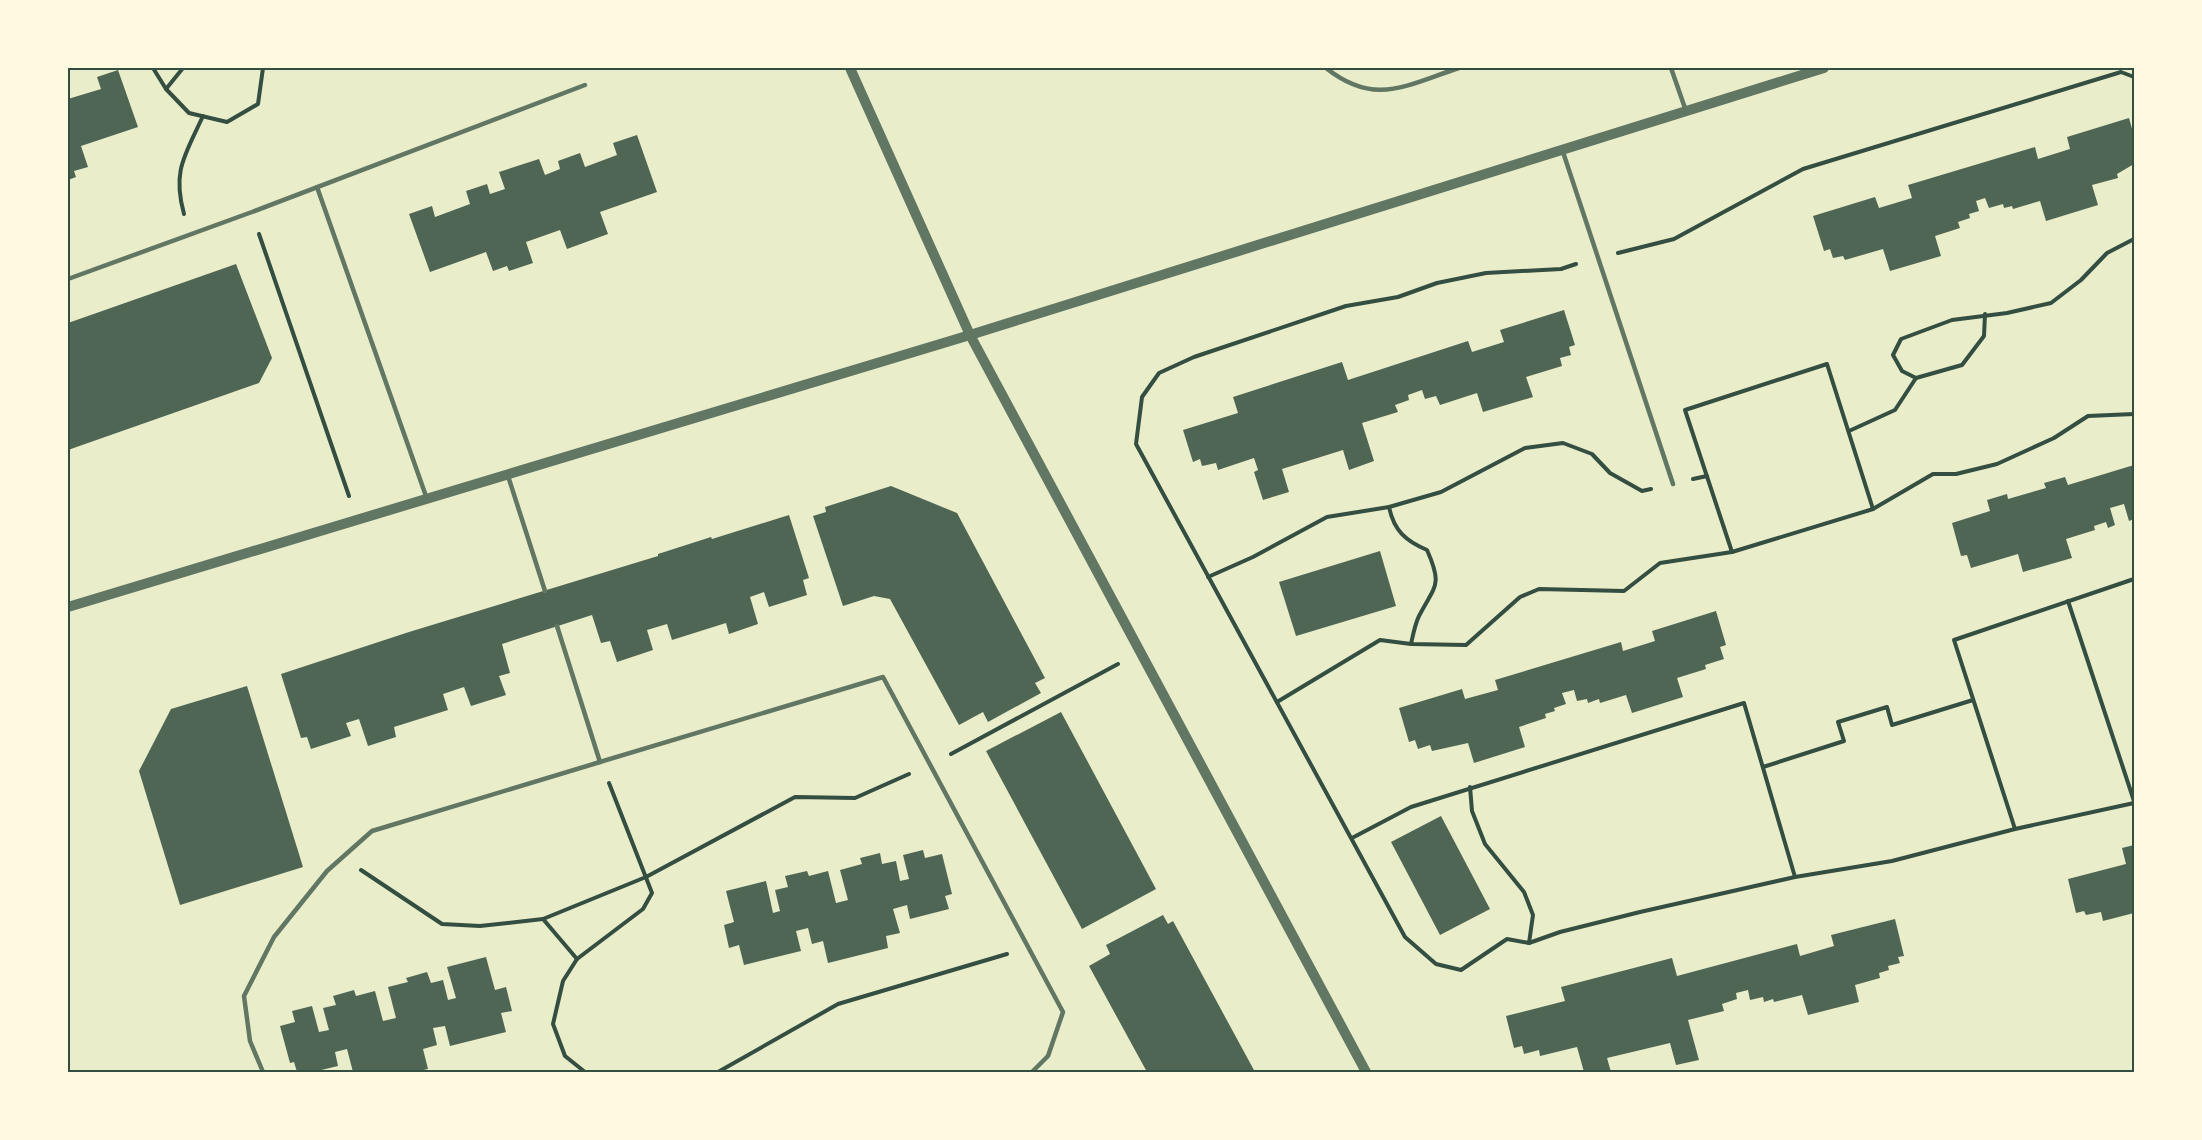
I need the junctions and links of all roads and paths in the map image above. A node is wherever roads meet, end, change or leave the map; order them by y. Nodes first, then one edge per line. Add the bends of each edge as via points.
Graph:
1 (153, 68) edge
2 (183, 68) edge
3 (262, 68) edge
4 (850, 68) edge
5 (1326, 68) edge
6 (1459, 68) edge
7 (1671, 68) edge
8 (1824, 68) edge
9 (2134, 78) edge
10 (585, 85) dead end
11 (166, 88) junction
12 (1686, 111) junction
13 (203, 116) junction
14 (1562, 149) junction
15 (317, 187) junction
16 (252, 212) junction
17 (190, 235) junction
18 (2134, 239) edge
19 (1598, 258) junction
20 (68, 279) edge
21 (1985, 314) junction
22 (970, 335) junction
23 (1916, 378) junction
24 (2134, 414) edge
25 (1849, 431) junction
26 (508, 476) junction
27 (1707, 476) junction
28 (1673, 484) junction
29 (427, 499) junction
30 (1389, 507) junction
31 (1873, 509) junction
32 (357, 520) junction
33 (1732, 552) junction
34 (1208, 577) junction
35 (2134, 579) edge
36 (545, 591) dead end
37 (2068, 601) junction
38 (68, 607) edge
39 (557, 626) dead end
40 (1411, 644) junction
41 (1140, 652) junction
42 (1973, 700) junction
43 (1277, 702) junction
44 (600, 762) junction
45 (930, 766) junction
46 (1763, 767) junction
47 (1470, 787) junction
48 (2134, 802) edge
49 (2015, 829) junction
50 (1352, 838) junction
51 (342, 858) junction
52 (645, 877) junction
53 (1796, 877) junction
54 (543, 919) junction
55 (1529, 943) junction
56 (1028, 948) junction
57 (577, 959) junction
58 (263, 1072) edge
59 (585, 1072) edge
60 (718, 1072) edge
61 (1032, 1072) edge
62 (1366, 1072) edge

1 - 11 path
2 - 11 path
3 - 13 path via 258,104 227,122
4 - 22 street
5 - 6 lane via 1364,90 1387,90
7 - 12 lane
8 - 12 street
9 - 19 path via 2121,72 1803,169 1674,239
10 - 15 lane
11 - 13 path via 189,113
12 - 14 street
13 - 17 path via 182,162 178,191
14 - 19 lane
14 - 22 street
15 - 16 lane
15 - 29 lane
16 - 17 lane
16 - 32 path
17 - 20 lane
18 - 21 path via 2107,253 2051,303
19 - 28 lane
19 - 34 path via 1561,269 1486,273 1437,283 1398,297 1346,306 1158,373 1142,398 1136,444
21 - 23 path via 1984,336 1962,365
21 - 23 path via 1952,320 1901,339 1893,355 1902,371
22 - 26 street
22 - 41 street
23 - 25 path via 1894,411
24 - 31 path via 2088,416 2054,438 1997,464 1956,474 1933,474
25 - 27 path via 1827,364 1685,410
25 - 31 path
26 - 29 street
26 - 36 lane
27 - 28 path
27 - 33 path
28 - 30 path via 1642,491 1610,473 1592,454 1563,443 1525,448 1441,492
29 - 32 street
30 - 34 path via 1327,516
30 - 40 path via 1393,524 1409,542 1427,550 1437,572 1432,597 1418,617
31 - 33 path
32 - 38 street
33 - 40 path via 1660,563 1624,591 1539,589 1520,597 1466,645
34 - 43 path
35 - 37 path
37 - 42 path via 1954,640
37 - 48 path
39 - 44 lane
40 - 43 path via 1380,640
41 - 45 path
41 - 62 street
42 - 46 path via 1892,725 1887,707 1838,722 1844,741
42 - 49 path
43 - 50 path
44 - 45 lane via 883,676
44 - 51 lane via 372,831
44 - 52 path
45 - 52 path via 855,798 795,797
45 - 56 lane
46 - 47 path via 1744,703
46 - 53 path
47 - 50 path via 1411,807
47 - 55 path via 1472,811 1485,844 1524,892 1533,915
48 - 49 path
49 - 53 path via 1892,861
50 - 55 path via 1405,937 1436,964 1461,970 1507,939
51 - 54 path via 442,924 480,926
51 - 58 lane via 274,937 244,996 250,1041
52 - 54 path
52 - 57 path via 652,893 643,909
53 - 55 path via 1594,923
54 - 57 path
56 - 60 path via 838,1004
56 - 61 lane via 1063,1012 1048,1056
57 - 59 path via 563,981 553,1024 565,1056

